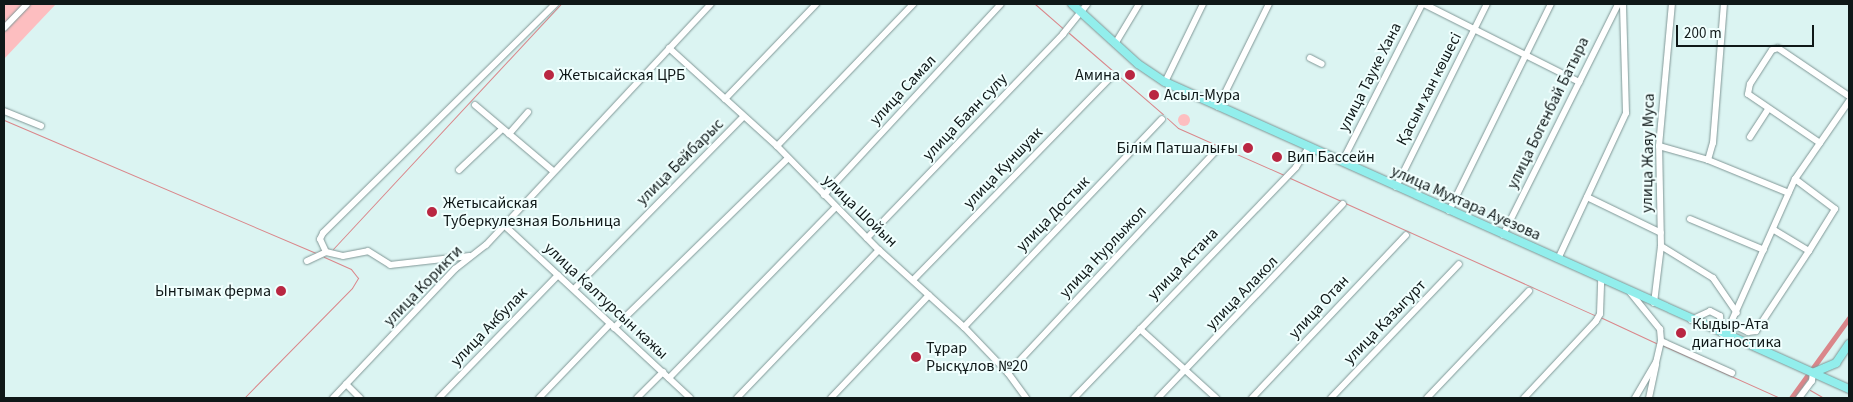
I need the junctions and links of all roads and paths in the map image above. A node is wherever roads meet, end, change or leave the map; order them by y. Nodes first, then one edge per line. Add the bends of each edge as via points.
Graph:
1 (27, 4) edge
2 (555, 4) edge
3 (711, 4) edge
4 (816, 4) edge
5 (913, 4) edge
6 (1001, 4) edge
7 (1072, 4) edge
8 (1088, 4) edge
9 (1139, 4) edge
10 (1203, 4) edge
11 (1269, 4) edge
12 (1423, 4) edge
13 (1487, 4) edge
14 (1551, 4) edge
15 (1618, 4) edge
16 (1623, 4) edge
17 (1672, 4) edge
18 (1724, 4) edge
19 (1081, 14) junction
20 (4, 28) edge
21 (1474, 29) junction
22 (1115, 44) junction
23 (668, 48) junction
24 (1526, 54) junction
25 (1310, 58) dead end
26 (1322, 64) dead end
27 (1112, 76) dead end
28 (1165, 82) junction
29 (1579, 82) junction
30 (1849, 96) edge
31 (725, 99) junction
32 (1849, 101) edge
33 (475, 105) dead end
34 (1218, 107) junction
35 (1768, 109) junction
36 (4, 111) edge
37 (528, 112) dead end
38 (742, 118) junction
39 (1162, 119) dead end
40 (41, 126) dead end
41 (502, 129) junction
42 (509, 134) junction
43 (1750, 137) dead end
44 (1820, 143) junction
45 (777, 146) junction
46 (1658, 146) junction
47 (1309, 147) junction
48 (1217, 150) dead end
49 (787, 159) junction
50 (1708, 160) junction
51 (1342, 162) junction
52 (459, 170) dead end
53 (553, 171) junction
54 (1795, 179) junction
55 (1396, 187) junction
56 (1789, 193) junction
57 (824, 195) junction
58 (1587, 197) junction
59 (1343, 204) dead end
60 (836, 207) junction
61 (1449, 211) junction
62 (1690, 219) dead end
63 (504, 225) junction
64 (1774, 230) junction
65 (1661, 233) junction
66 (1406, 235) dead end
67 (1503, 235) junction
68 (867, 238) junction
69 (1661, 246) junction
70 (879, 250) junction
71 (1764, 250) junction
72 (1809, 251) junction
73 (323, 254) junction
74 (469, 256) junction
75 (1558, 259) junction
76 (307, 261) dead end
77 (1459, 264) dead end
78 (558, 276) junction
79 (1601, 279) junction
80 (913, 280) junction
81 (574, 289) junction
82 (1529, 291) dead end
83 (1630, 292) junction
84 (929, 295) junction
85 (1654, 303) junction
86 (1737, 313) junction
87 (1691, 320) junction
88 (1732, 324) junction
89 (612, 326) junction
90 (964, 328) junction
91 (1140, 329) junction
92 (1724, 335) junction
93 (1660, 343) junction
94 (1849, 344) edge
95 (1656, 362) junction
96 (1187, 368) junction
97 (662, 372) junction
98 (1008, 372) junction
99 (1813, 372) junction
100 (1732, 373) dead end
101 (669, 378) junction
102 (346, 384) junction
103 (1643, 386) junction
104 (1849, 389) edge
105 (1652, 391) junction
106 (333, 398) edge
107 (360, 398) edge
108 (439, 398) edge
109 (539, 398) edge
110 (638, 398) edge
111 (690, 398) edge
112 (738, 398) edge
113 (831, 398) edge
114 (1026, 398) edge
115 (1074, 398) edge
116 (1158, 398) edge
117 (1216, 398) edge
118 (1252, 398) edge
119 (1331, 398) edge
120 (1427, 398) edge
121 (1524, 398) edge
122 (1634, 398) edge
123 (1649, 398) edge
124 (1799, 398) edge

1 - 20 street
2 - 73 street via 323,233 320,239
3 - 23 street, улица Корикти
4 - 31 street
5 - 45 street
6 - 57 street, улица Самал
7 - 19 main road, улица Мухтара Ауезова
8 - 19 street, улица Баян сулу
9 - 22 street
10 - 28 street
11 - 34 street
12 - 21 street
12 - 51 street, улица Тауке Хана
13 - 21 street, Қасым хан көшесі
14 - 24 street
15 - 29 street, улица Богенбай Батыра
16 - 58 street via 1628,104
17 - 46 street, улица Жаяу Муса
18 - 50 street via 1713,143
19 - 22 main road, улица Мухтара Ауезова
19 - 68 street, улица Баян сулу
21 - 24 street
21 - 55 street, Қасым хан көшесі
22 - 28 main road, улица Мухтара Ауезова
23 - 31 street, улица Шойын
23 - 53 street, улица Корикти
24 - 29 street
24 - 61 street
25 - 26 street
27 - 80 street, улица Куншуак
28 - 34 main road, улица Мухтара Ауезова
29 - 67 street, улица Богенбай Батыра
30 - 35 street via 1781,49 1772,50 1750,84 1748,94
31 - 38 street, улица Шойын
32 - 44 street
33 - 41 street
34 - 47 main road, улица Мухтара Ауезова
35 - 43 street
35 - 44 street
36 - 40 street
37 - 42 street
38 - 45 street, улица Шойын
38 - 81 street, улица Бейбарыс
39 - 90 street, улица Достык
41 - 42 street
41 - 52 street
42 - 53 street
44 - 54 street
45 - 49 street, улица Шойын
46 - 50 street
46 - 65 street, улица Жаяу Муса
47 - 51 main road, улица Мухтара Ауезова
47 - 91 street, улица Астана via 1287,176
48 - 98 street, улица Нурлыжол
49 - 57 street, улица Шойын
49 - 89 street
50 - 56 street
51 - 55 main road, улица Мухтара Ауезова
53 - 63 street, улица Корикти
54 - 56 street
54 - 72 street via 1835,209
55 - 61 main road, улица Мухтара Ауезова
56 - 64 street
57 - 60 street, улица Шойын
58 - 65 street
58 - 75 street
59 - 96 street, улица Алакол
60 - 68 street, улица Шойын
60 - 101 street
61 - 67 main road, улица Мухтара Ауезова
62 - 71 street
63 - 74 street, улица Корикти via 486,245
63 - 78 street, улица Калтурсын кажы
64 - 71 street
64 - 72 street
65 - 69 street, улица Жаяу Муса
66 - 118 street, улица Отан
67 - 75 main road, улица Мухтара Ауезова
68 - 70 street, улица Шойын
69 - 85 street, улица Жаяу Муса
69 - 86 street via 1713,278
70 - 80 street, улица Шойын
70 - 112 street
71 - 86 street
72 - 88 street via 1756,331 1748,332
73 - 74 street via 343,256 368,251 390,265
73 - 76 street
74 - 102 street, улица Корикти
75 - 79 main road, улица Мухтара Ауезова
77 - 119 street, улица Казыгурт
78 - 81 street, улица Калтурсын кажы
78 - 108 street, улица Акбулак
79 - 83 main road, улица Мухтара Ауезова
79 - 121 street via 1598,317
80 - 84 street, улица Шойын
81 - 89 street, улица Калтурсын кажы
82 - 120 street
83 - 85 main road, улица Мухтара Ауезова
83 - 93 street via 1660,329
84 - 90 street, улица Шойын
84 - 113 street
85 - 87 main road, улица Мухтара Ауезова
86 - 88 street
87 - 92 main road, улица Мухтара Ауезова
87 - 92 street via 1710,311 1721,318
88 - 92 street
89 - 97 street, улица Калтурсын кажы
89 - 109 street
90 - 98 street, улица Шойын
91 - 96 street
91 - 115 street, улица Астана
92 - 99 main road, улица Мухтара Ауезова
93 - 95 street
93 - 100 street
94 - 99 main road via 1830,368
95 - 103 street
95 - 105 street
96 - 116 street, улица Алакол
96 - 117 street
97 - 101 street, улица Калтурсын кажы
97 - 110 street
98 - 114 street, улица Шойын
99 - 104 main road, улица Мухтара Ауезова
99 - 124 street via 1812,381
101 - 111 street, улица Калтурсын кажы
102 - 106 street, улица Корикти
102 - 107 street
103 - 105 street
103 - 122 street
105 - 123 street

